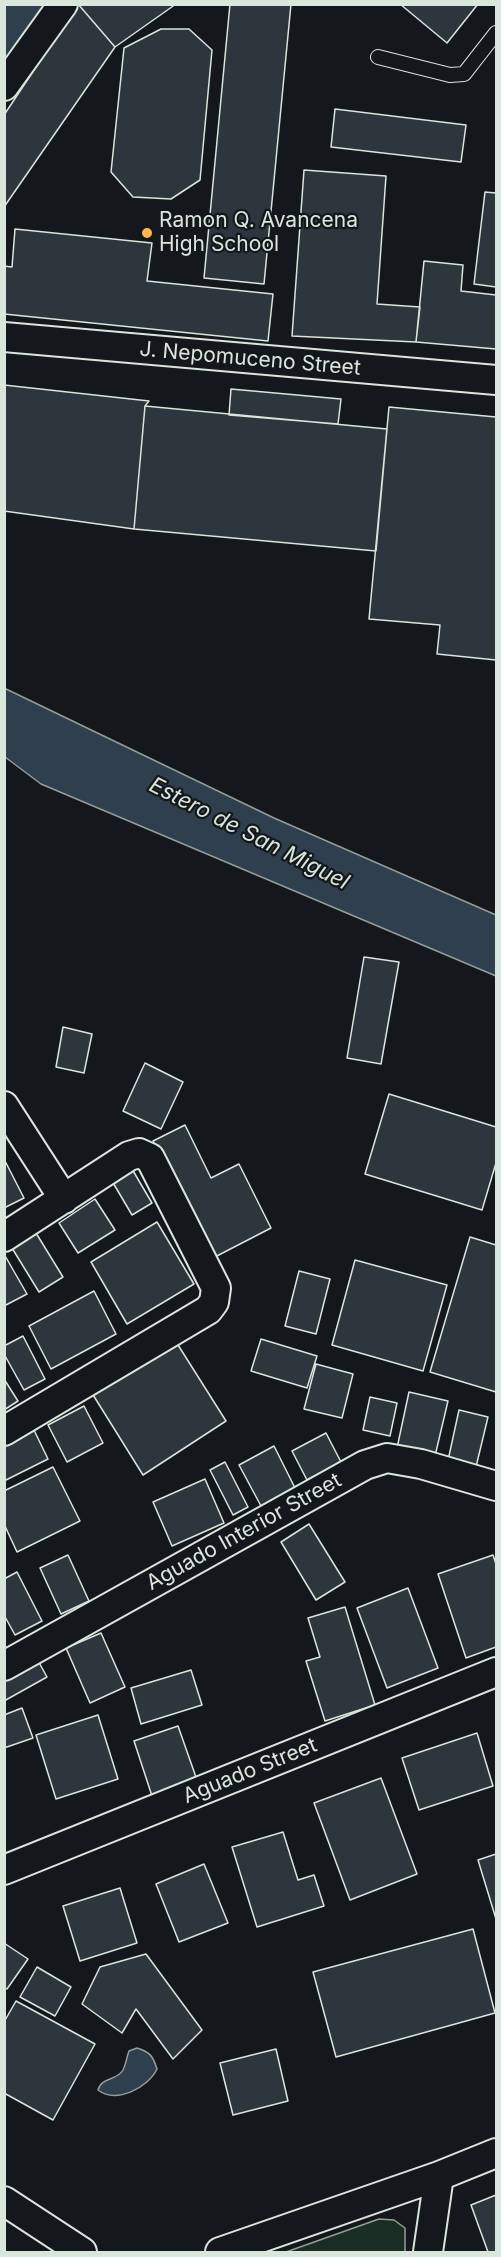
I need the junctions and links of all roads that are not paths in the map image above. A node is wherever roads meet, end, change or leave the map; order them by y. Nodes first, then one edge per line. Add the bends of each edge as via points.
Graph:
1 (63, 4) edge
2 (496, 33) edge
3 (378, 57) dead end
4 (4, 86) edge
5 (4, 337) edge
6 (496, 380) edge
7 (4, 1106) edge
8 (64, 1199) junction
9 (4, 1237) edge
10 (4, 1431) edge
11 (496, 1486) edge
12 (4, 1666) edge
13 (496, 1672) edge
14 (4, 1870) edge
15 (496, 2153) edge
16 (439, 2176) junction
17 (4, 2201) edge
18 (82, 2253) edge
19 (220, 2253) edge
20 (428, 2253) edge

1 - 4 street
2 - 3 lane via 464,74 450,75
5 - 6 street, J. Nepomuceno Street
7 - 8 street
8 - 9 street
8 - 10 street via 129,1156 140,1153 150,1158 216,1288 214,1302 208,1310
11 - 12 street, Aguado Interior Street via 387,1458 365,1465
13 - 14 street, Aguado Street
15 - 16 street
16 - 19 street
16 - 20 street
17 - 18 street

